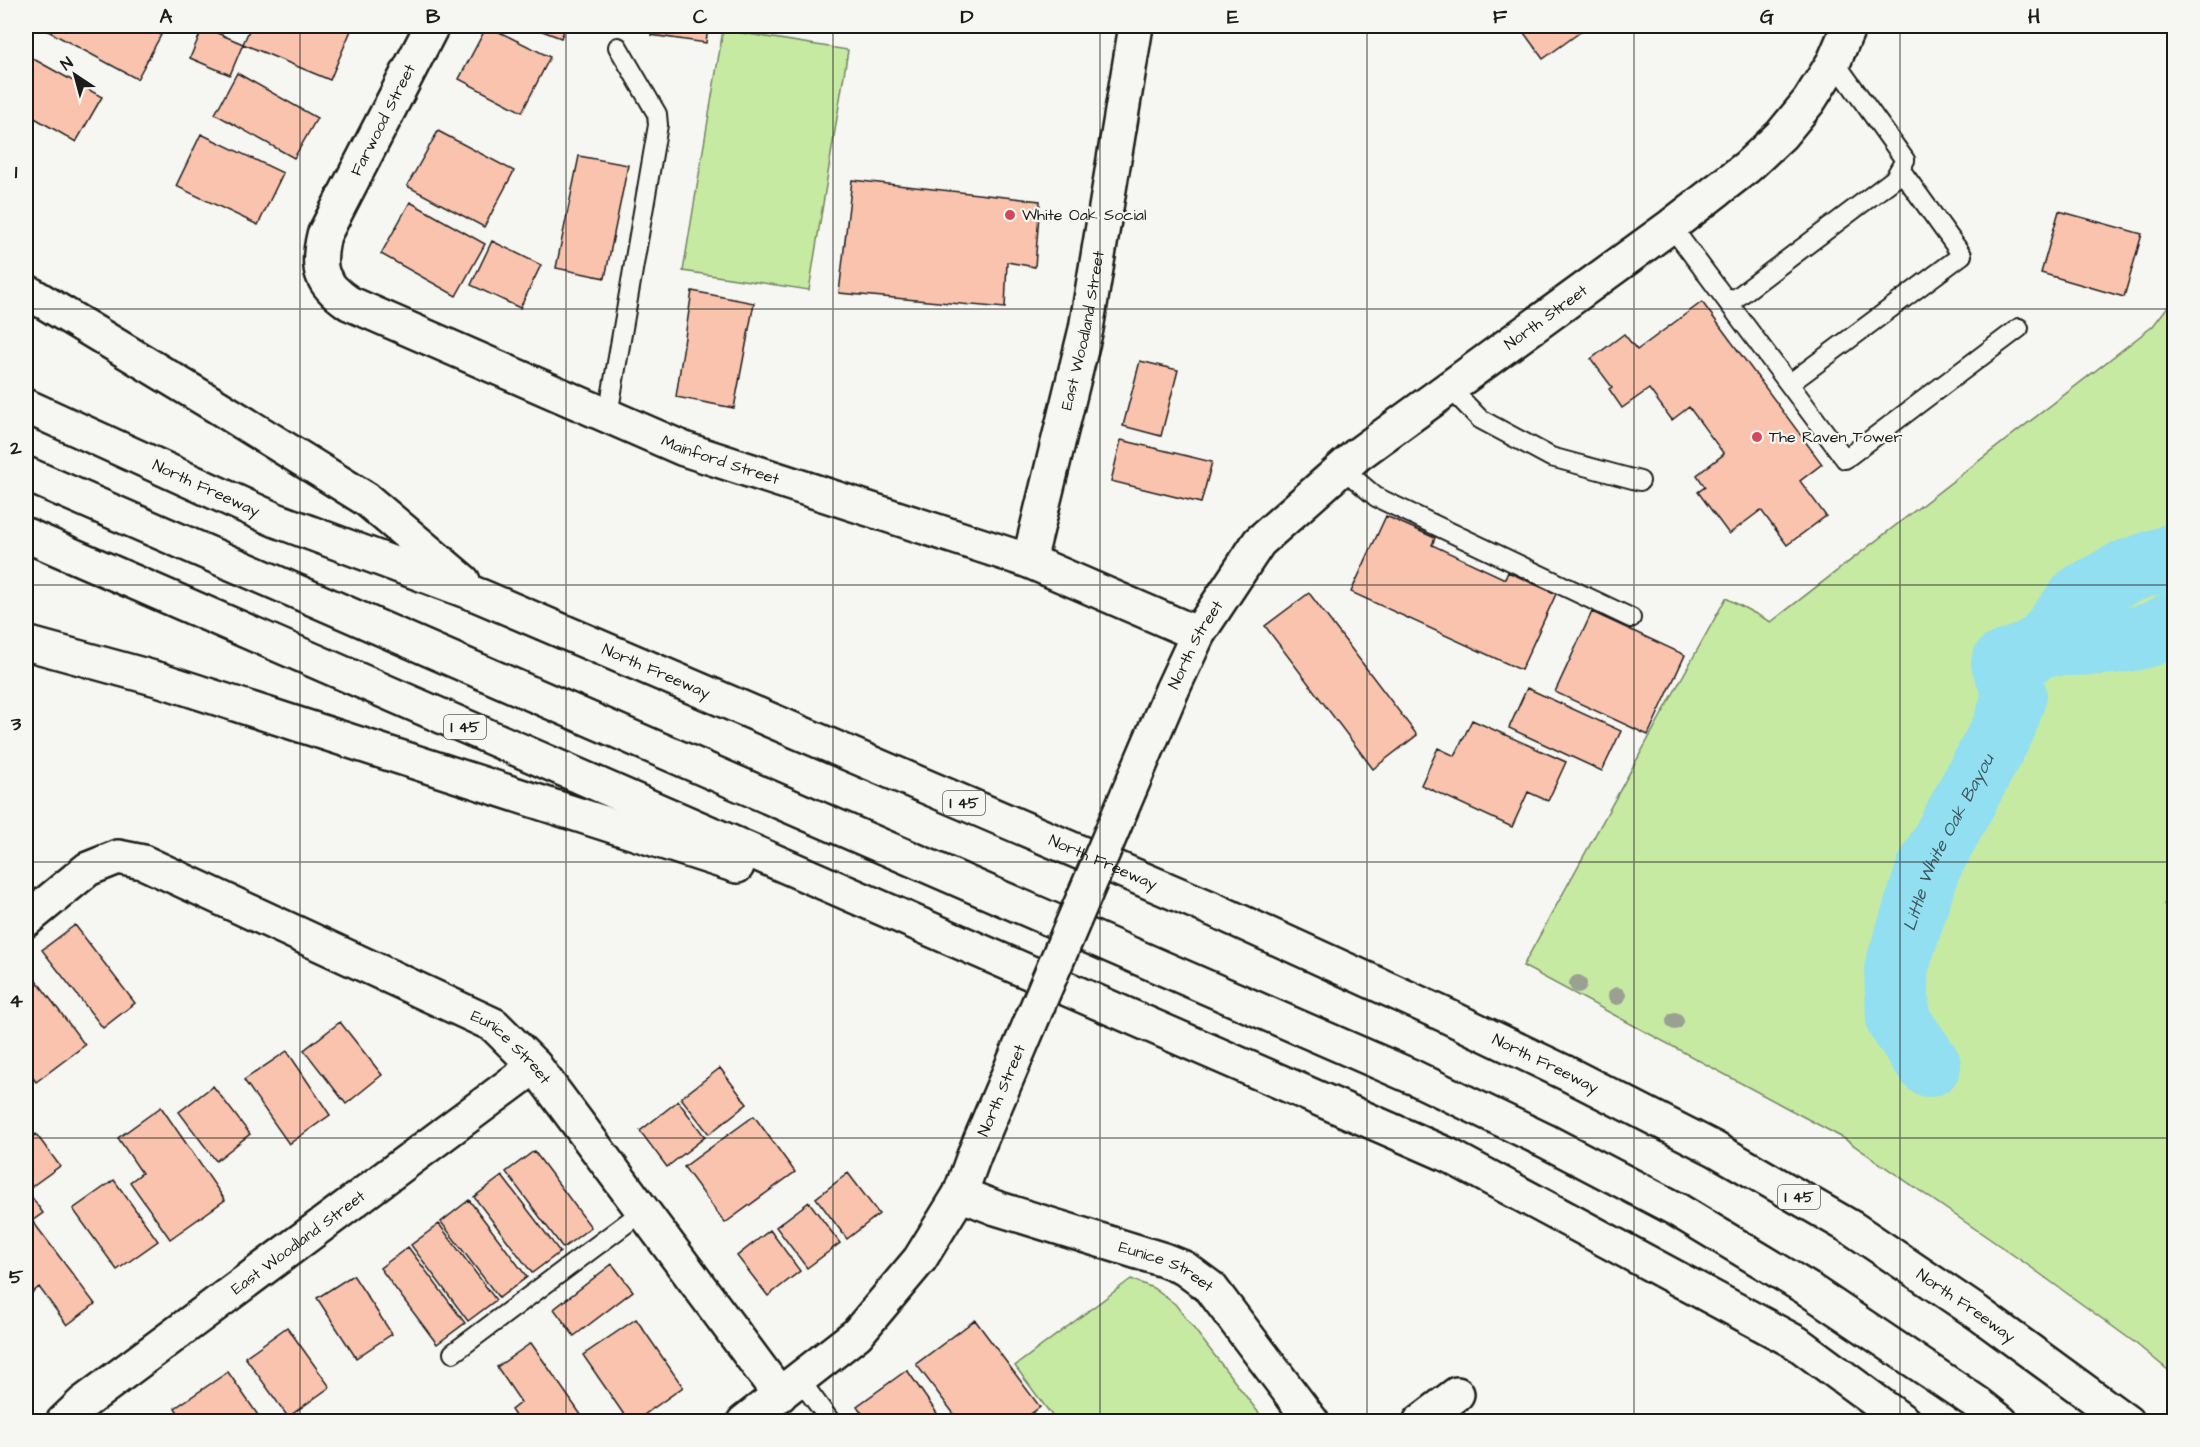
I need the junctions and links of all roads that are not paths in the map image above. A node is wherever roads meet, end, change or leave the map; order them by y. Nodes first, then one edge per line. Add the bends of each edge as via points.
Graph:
1 (432, 26) edge
2 (1136, 26) edge
3 (1849, 26) edge
4 (618, 47) dead end
5 (1834, 61) junction
6 (1900, 168) junction
7 (334, 215) joint
8 (1671, 226) junction
9 (26, 291) edge
10 (1724, 297) junction
11 (2019, 328) dead end
12 (1789, 384) junction
13 (1449, 387) junction
14 (26, 406) edge
15 (608, 415) junction
16 (1342, 468) junction
17 (26, 474) edge
18 (1640, 481) dead end
19 (26, 535) edge
20 (1029, 561) junction
21 (480, 596) junction
22 (1631, 618) dead end
23 (1198, 634) junction
24 (26, 644) edge
25 (905, 919) junction
26 (26, 921) edge
27 (535, 1066) junction
28 (960, 1194) junction
29 (643, 1211) junction
30 (453, 1353) dead end
31 (790, 1387) junction
32 (1457, 1394) dead end
33 (63, 1422) edge
34 (744, 1422) edge
35 (831, 1422) edge
36 (1312, 1422) edge
37 (1420, 1422) edge
38 (1904, 1422) edge
39 (2001, 1422) edge
40 (2127, 1422) edge

1 - 7 main road, Farwood Street
2 - 20 main road, East Woodland Street via 1086,329
3 - 5 main road, North Street
4 - 15 lane via 657,114 658,125
5 - 6 lane via 1905,160
5 - 8 main road, North Street via 1781,135
6 - 10 lane via 1894,179 1735,299
6 - 12 lane via 1962,255
7 - 15 main road, Mainford Street via 320,255 322,274 334,293 349,303
8 - 10 lane
8 - 13 main road, North Street
9 - 21 main road via 366,499
10 - 12 lane
11 - 12 lane via 1845,459
13 - 16 main road, North Street
13 - 18 lane via 1480,419 1551,457
14 - 21 main road, North Freeway / I 45 via 276,520
15 - 20 main road, Mainford Street via 684,449
16 - 22 lane via 1376,497
16 - 23 main road, North Street via 1259,542
17 - 39 main road via 1413,1077 1674,1208 1808,1289
19 - 25 main road, I 45
20 - 23 main road, Mainford Street
21 - 40 main road, North Freeway / I 45 via 1217,911 1566,1073 1715,1149 1852,1228 1978,1313
23 - 28 main road, North Street, bridge
24 - 25 main road via 161,680
25 - 38 main road, I 45 via 1448,1155 1797,1343
26 - 27 main road, Eunice Street via 88,869 118,857 143,862 494,1025
27 - 29 main road, Eunice Street
27 - 33 main road, East Woodland Street via 83,1403
28 - 31 main road, North Street via 920,1259 857,1334
28 - 36 main road, Eunice Street via 1164,1260 1200,1278 1228,1309
29 - 30 lane
29 - 31 main road, Eunice Street
31 - 34 main road, North Street
31 - 35 lane
32 - 37 main road

